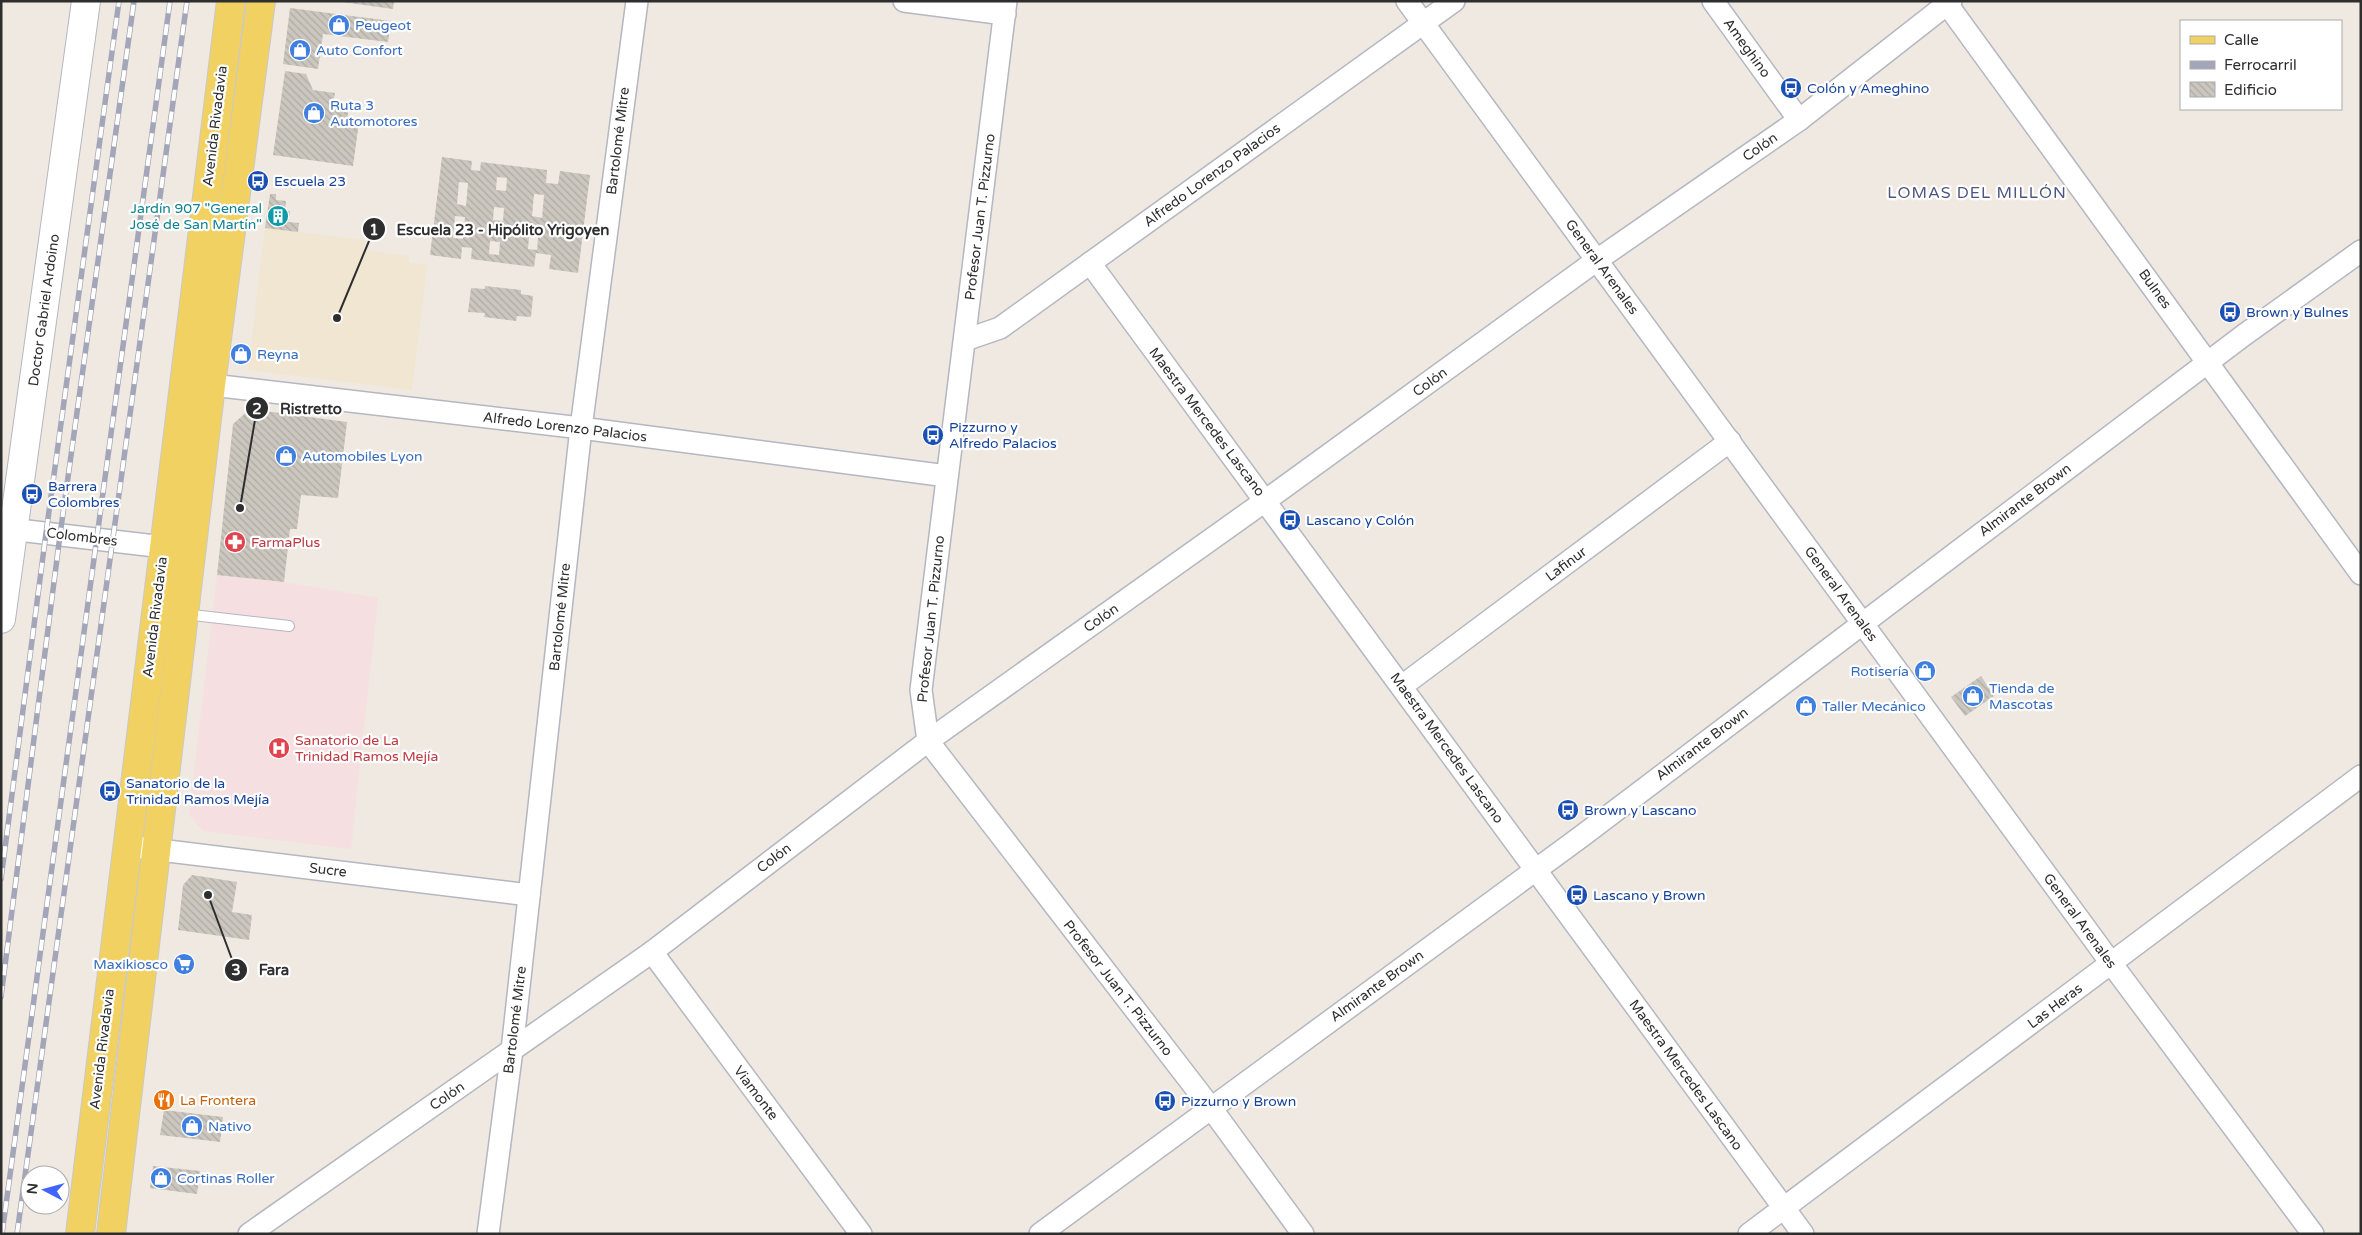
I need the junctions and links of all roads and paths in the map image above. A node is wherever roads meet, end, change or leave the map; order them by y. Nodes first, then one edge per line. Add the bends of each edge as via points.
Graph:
1 (86, 1) edge
2 (231, 1) edge
3 (261, 1) edge
4 (636, 1) edge
5 (904, 1) edge
6 (1407, 1) edge
7 (1454, 1) edge
8 (1713, 1) edge
9 (1949, 3) edge
10 (1006, 8) edge
11 (1423, 23) junction
12 (1799, 120) junction
13 (2361, 251) edge
14 (1598, 260) junction
15 (1090, 263) junction
16 (965, 340) junction
17 (2209, 363) junction
18 (184, 382) junction
19 (211, 385) junction
20 (581, 428) junction
21 (1730, 441) junction
22 (947, 476) junction
23 (1266, 501) junction
24 (7, 528) edge
25 (164, 548) junction
26 (2361, 574) edge
27 (183, 614) junction
28 (1, 619) edge
29 (1862, 622) junction
30 (289, 626) dead end
31 (1402, 686) junction
32 (928, 741) junction
33 (2361, 776) edge
34 (127, 846) junction
35 (154, 848) junction
36 (1534, 871) junction
37 (529, 895) junction
38 (652, 952) junction
39 (2112, 963) junction
40 (512, 1050) junction
41 (1211, 1108) junction
42 (1784, 1209) junction
43 (80, 1234) edge
44 (111, 1234) edge
45 (249, 1234) edge
46 (488, 1234) edge
47 (861, 1234) edge
48 (1040, 1234) edge
49 (1303, 1234) edge
50 (1748, 1234) edge
51 (1803, 1234) edge
52 (2313, 1234) edge

1 - 24 main road, Doctor Gabriel Ardoino
2 - 18 main road, Avenida Rivadavia
3 - 19 main road, Avenida Rivadavia
4 - 20 street, Bartolomé Mitre
5 - 10 street
6 - 11 street, General Arenales
7 - 11 street, Alfredo Lorenzo Palacios
8 - 12 street, Ameghino
9 - 12 street, Colón
9 - 17 street, Bulnes
10 - 16 street, Profesor Juan T. Pizzurno
11 - 14 street, General Arenales
11 - 15 street, Alfredo Lorenzo Palacios
12 - 14 street, Colón
13 - 17 street, Almirante Brown
14 - 21 street, General Arenales
14 - 23 street, Colón
15 - 16 street, Alfredo Lorenzo Palacios via 1000,328
15 - 23 street, Maestra Mercedes Lascano
16 - 22 street, Profesor Juan T. Pizzurno
17 - 26 street, Bulnes
17 - 29 street, Almirante Brown
18 - 19 street, Alfredo Lorenzo Palacios
18 - 25 main road, Avenida Rivadavia
19 - 20 street, Alfredo Lorenzo Palacios
19 - 27 main road, Avenida Rivadavia
20 - 22 street, Alfredo Lorenzo Palacios
20 - 37 street, Bartolomé Mitre
21 - 29 street, General Arenales
21 - 31 street, Lafinur
22 - 32 street, Profesor Juan T. Pizzurno via 921,690
23 - 31 street, Maestra Mercedes Lascano
23 - 32 street, Colón
24 - 25 street, Colombres
24 - 28 main road, Doctor Gabriel Ardoino
25 - 34 main road, Avenida Rivadavia
27 - 30 lane
27 - 35 main road, Avenida Rivadavia
29 - 36 street, Almirante Brown
29 - 39 street, General Arenales
31 - 36 street, Maestra Mercedes Lascano
32 - 38 street, Colón
32 - 41 street, Profesor Juan T. Pizzurno
33 - 39 street, Las Heras
34 - 35 street, Sucre
34 - 43 main road, Avenida Rivadavia
35 - 37 street, Sucre
35 - 44 main road, Avenida Rivadavia
36 - 41 street, Almirante Brown
36 - 42 street, Maestra Mercedes Lascano
37 - 40 street, Bartolomé Mitre
38 - 40 street, Colón
38 - 47 street, Viamonte
39 - 42 street, Las Heras
39 - 52 street, General Arenales
40 - 45 street, Colón
40 - 46 street, Bartolomé Mitre
41 - 48 street, Almirante Brown
41 - 49 street, Profesor Juan T. Pizzurno
42 - 50 street, Las Heras
42 - 51 street, Maestra Mercedes Lascano

